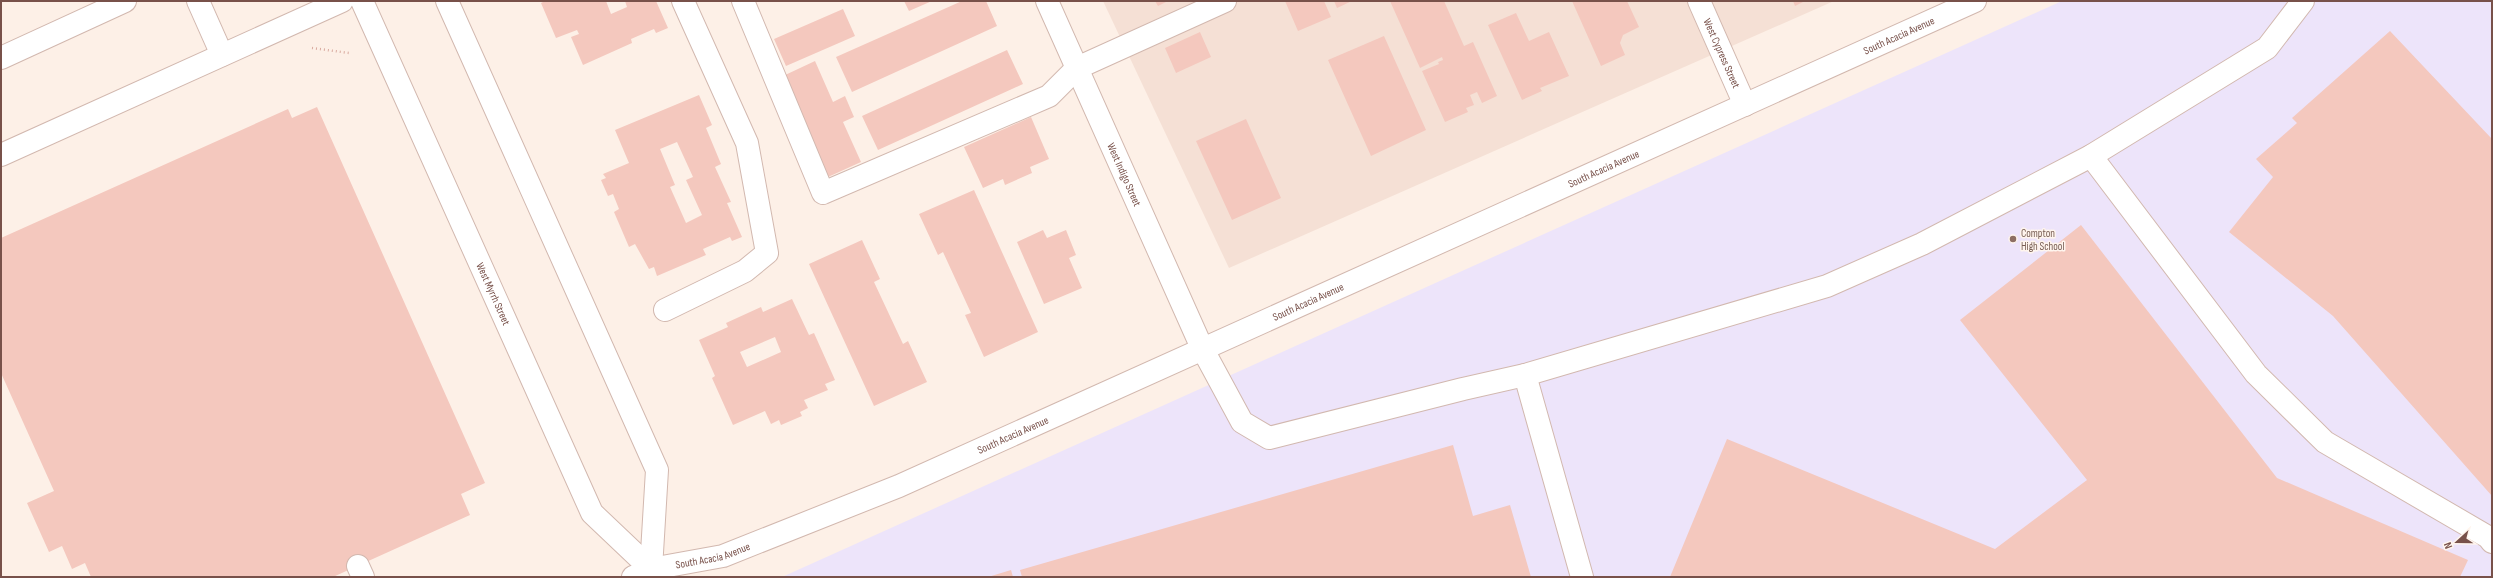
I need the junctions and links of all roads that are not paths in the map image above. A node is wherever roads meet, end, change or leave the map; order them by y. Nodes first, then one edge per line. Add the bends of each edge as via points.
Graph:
1 (125, 1) edge
2 (198, 1) edge
3 (342, 1) edge
4 (362, 1) edge
5 (447, 1) edge
6 (683, 1) edge
7 (743, 1) edge
8 (1046, 1) edge
9 (1225, 1) edge
10 (1699, 1) edge
11 (1975, 1) edge
12 (2303, 1) edge
13 (222, 55) junction
14 (1, 58) edge
15 (1077, 68) junction
16 (1745, 105) junction
17 (1, 155) edge
18 (2091, 156) junction
19 (666, 310) dead end
20 (1202, 348) junction
21 (1525, 375) junction
22 (2492, 542) edge
23 (646, 574) edge
24 (1582, 577) edge

1 - 14 street
2 - 13 street
3 - 13 street
4 - 23 street, West Myrrh Street via 592,513
5 - 23 street via 657,470
6 - 19 street via 747,143 767,252 745,271
7 - 15 street via 822,193 1050,96
8 - 15 street, West Indigo Street
9 - 15 street
10 - 16 street, West Cypress Street
11 - 16 street, South Acacia Avenue
12 - 18 street, West Indigo Street via 2267,48
13 - 17 street
15 - 20 street, West Indigo Street
16 - 20 street, South Acacia Avenue
18 - 21 street, West Indigo Street via 1922,244 1827,286
18 - 22 street via 2256,374 2325,442 2488,537
20 - 21 street, West Indigo Street via 1242,422 1270,438
20 - 23 street, South Acacia Avenue via 899,486 723,556
21 - 24 street

